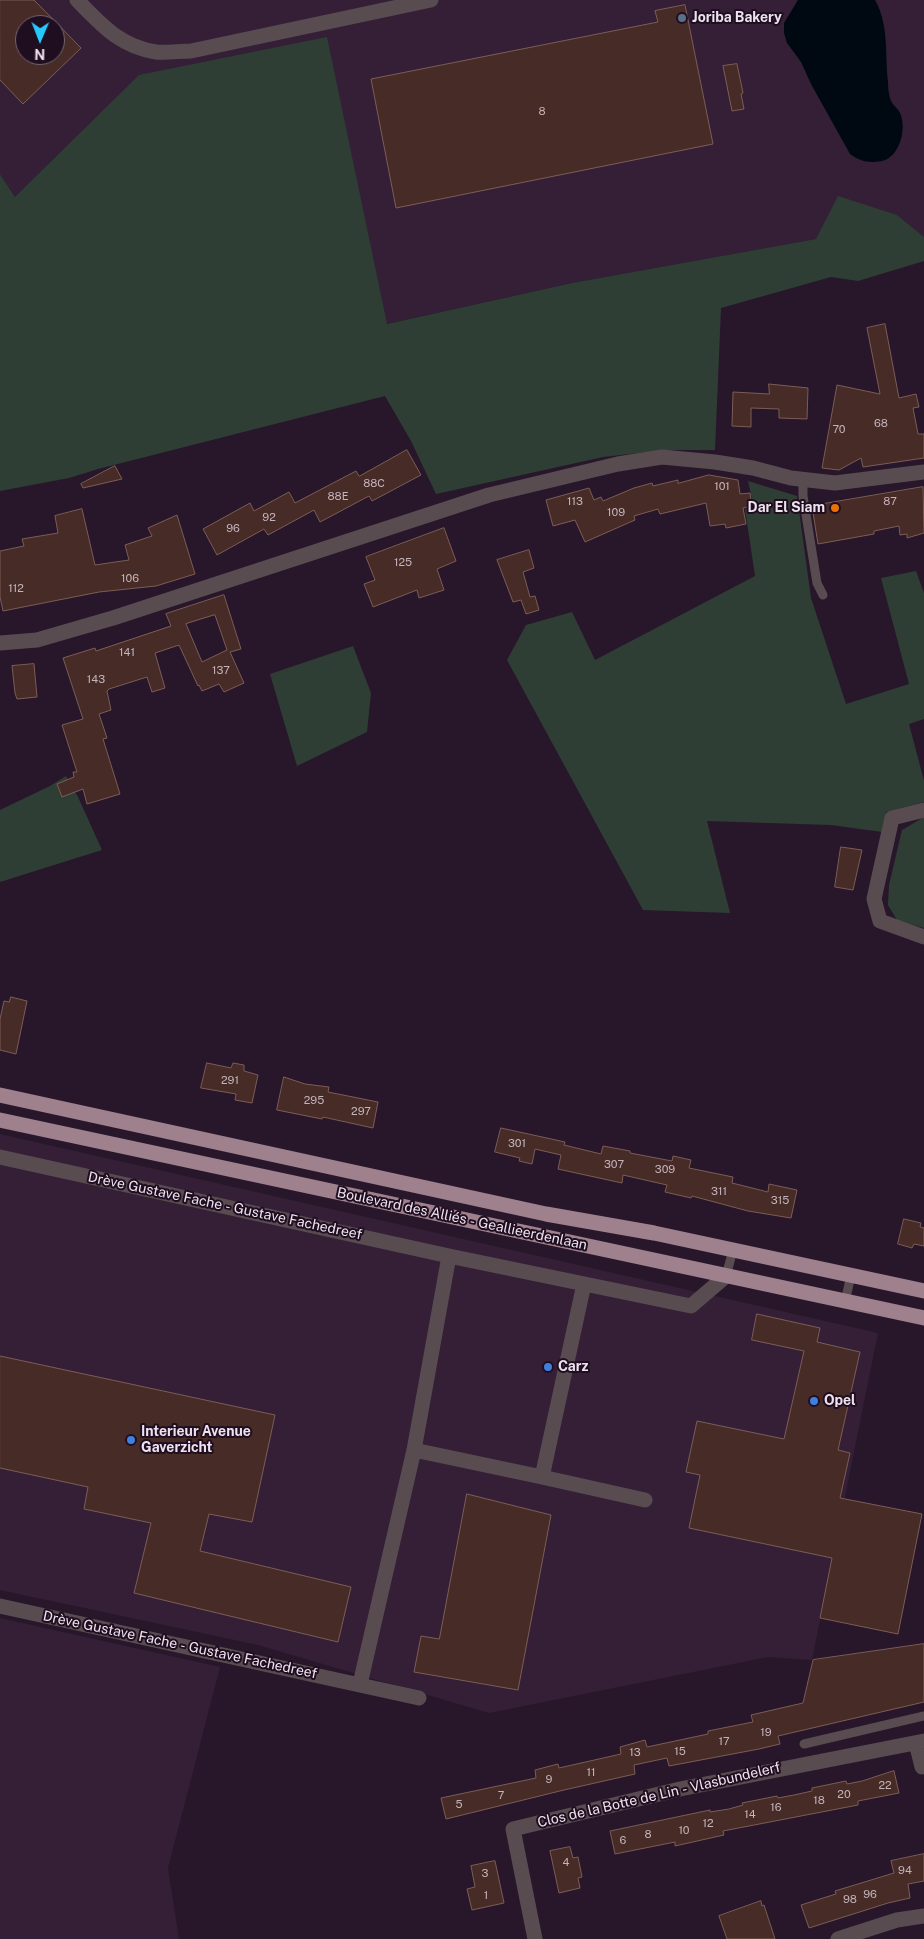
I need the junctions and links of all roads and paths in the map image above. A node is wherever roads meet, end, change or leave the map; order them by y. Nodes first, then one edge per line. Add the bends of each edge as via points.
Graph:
1 (77, 0) edge
2 (431, 0) edge
3 (924, 472) edge
4 (803, 480) junction
5 (823, 595) dead end
6 (0, 643) edge
7 (924, 810) edge
8 (924, 937) edge
9 (0, 1095) edge
10 (0, 1120) edge
11 (0, 1157) edge
12 (733, 1250) junction
13 (449, 1256) junction
14 (851, 1275) junction
15 (726, 1276) junction
16 (584, 1284) junction
17 (924, 1291) edge
18 (845, 1302) junction
19 (924, 1318) edge
20 (414, 1450) junction
21 (542, 1477) junction
22 (645, 1500) dead end
23 (0, 1606) edge
24 (360, 1684) junction
25 (419, 1698) dead end
26 (924, 1716) edge
27 (920, 1742) edge
28 (804, 1744) dead end
29 (922, 1767) dead end
30 (924, 1916) edge
31 (535, 1939) edge
32 (838, 1939) edge

1 - 2 street via 112,35 136,48 158,52 191,51
3 - 4 street via 835,484
4 - 5 lane via 817,582
4 - 6 street via 714,462 662,457 618,464 489,495 113,618 37,640
7 - 8 street via 892,818 874,899 880,921
9 - 12 highway, Boulevard des Alliés - Geallieerdenlaan via 537,1212
10 - 15 highway, Boulevard des Alliés - Geallieerdenlaan
11 - 13 street, Drève Gustave Fache - Gustave Fachedreef
12 - 14 highway, Boulevard des Alliés - Geallieerdenlaan
12 - 15 lane
13 - 16 street, Drève Gustave Fache - Gustave Fachedreef
13 - 20 street
14 - 17 highway, Boulevard des Alliés - Geallieerdenlaan
14 - 18 lane
15 - 16 street, Drève Gustave Fache - Gustave Fachedreef via 691,1306
15 - 18 highway, Boulevard des Alliés - Geallieerdenlaan
16 - 21 street
18 - 19 highway, Boulevard des Alliés - Geallieerdenlaan
20 - 21 street
20 - 24 street
21 - 22 street
23 - 24 street, Drève Gustave Fache - Gustave Fachedreef
24 - 25 street, Drève Gustave Fache - Gustave Fachedreef
26 - 28 lane
27 - 29 street, Clos de la Botte de Lin - Vlasbundelerf
27 - 31 street, Clos de la Botte de Lin - Vlasbundelerf via 680,1789 513,1829
30 - 32 street via 897,1920

